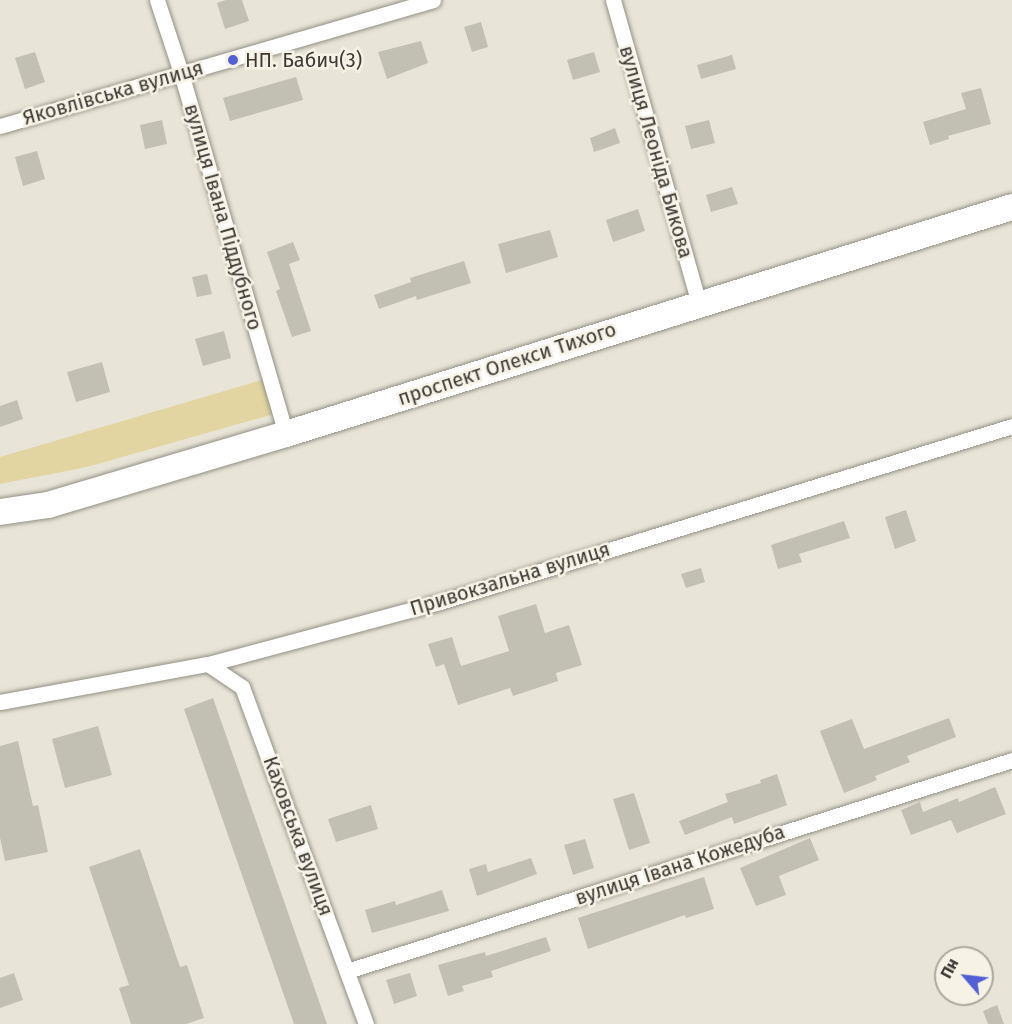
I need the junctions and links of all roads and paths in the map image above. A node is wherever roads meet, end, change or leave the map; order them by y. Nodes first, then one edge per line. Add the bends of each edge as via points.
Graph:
1 (157, 0) edge
2 (433, 0) edge
3 (613, 0) edge
4 (181, 73) junction
5 (0, 126) edge
6 (1012, 207) edge
7 (699, 303) junction
8 (1012, 426) edge
9 (286, 434) junction
10 (0, 512) edge
11 (208, 664) junction
12 (0, 702) edge
13 (1012, 760) edge
14 (347, 971) junction
15 (366, 1024) edge

1 - 4 street, вулиця Івана Піддубного
2 - 4 street, Яковлівська вулиця
3 - 7 street, вулиця Леоніда Бикова
4 - 5 street, Яковлівська вулиця
4 - 9 street, вулиця Івана Піддубного
6 - 7 main road, проспект Олекси Тихого
7 - 9 main road, проспект Олекси Тихого
8 - 11 street, Привокзальна вулиця via 440,602
9 - 10 main road, проспект Олекси Тихого via 48,505
11 - 12 street, Привокзальна вулиця
11 - 14 street, Каховська вулиця via 242,687
13 - 14 street, вулиця Івана Кожедуба
14 - 15 street, Каховська вулиця

